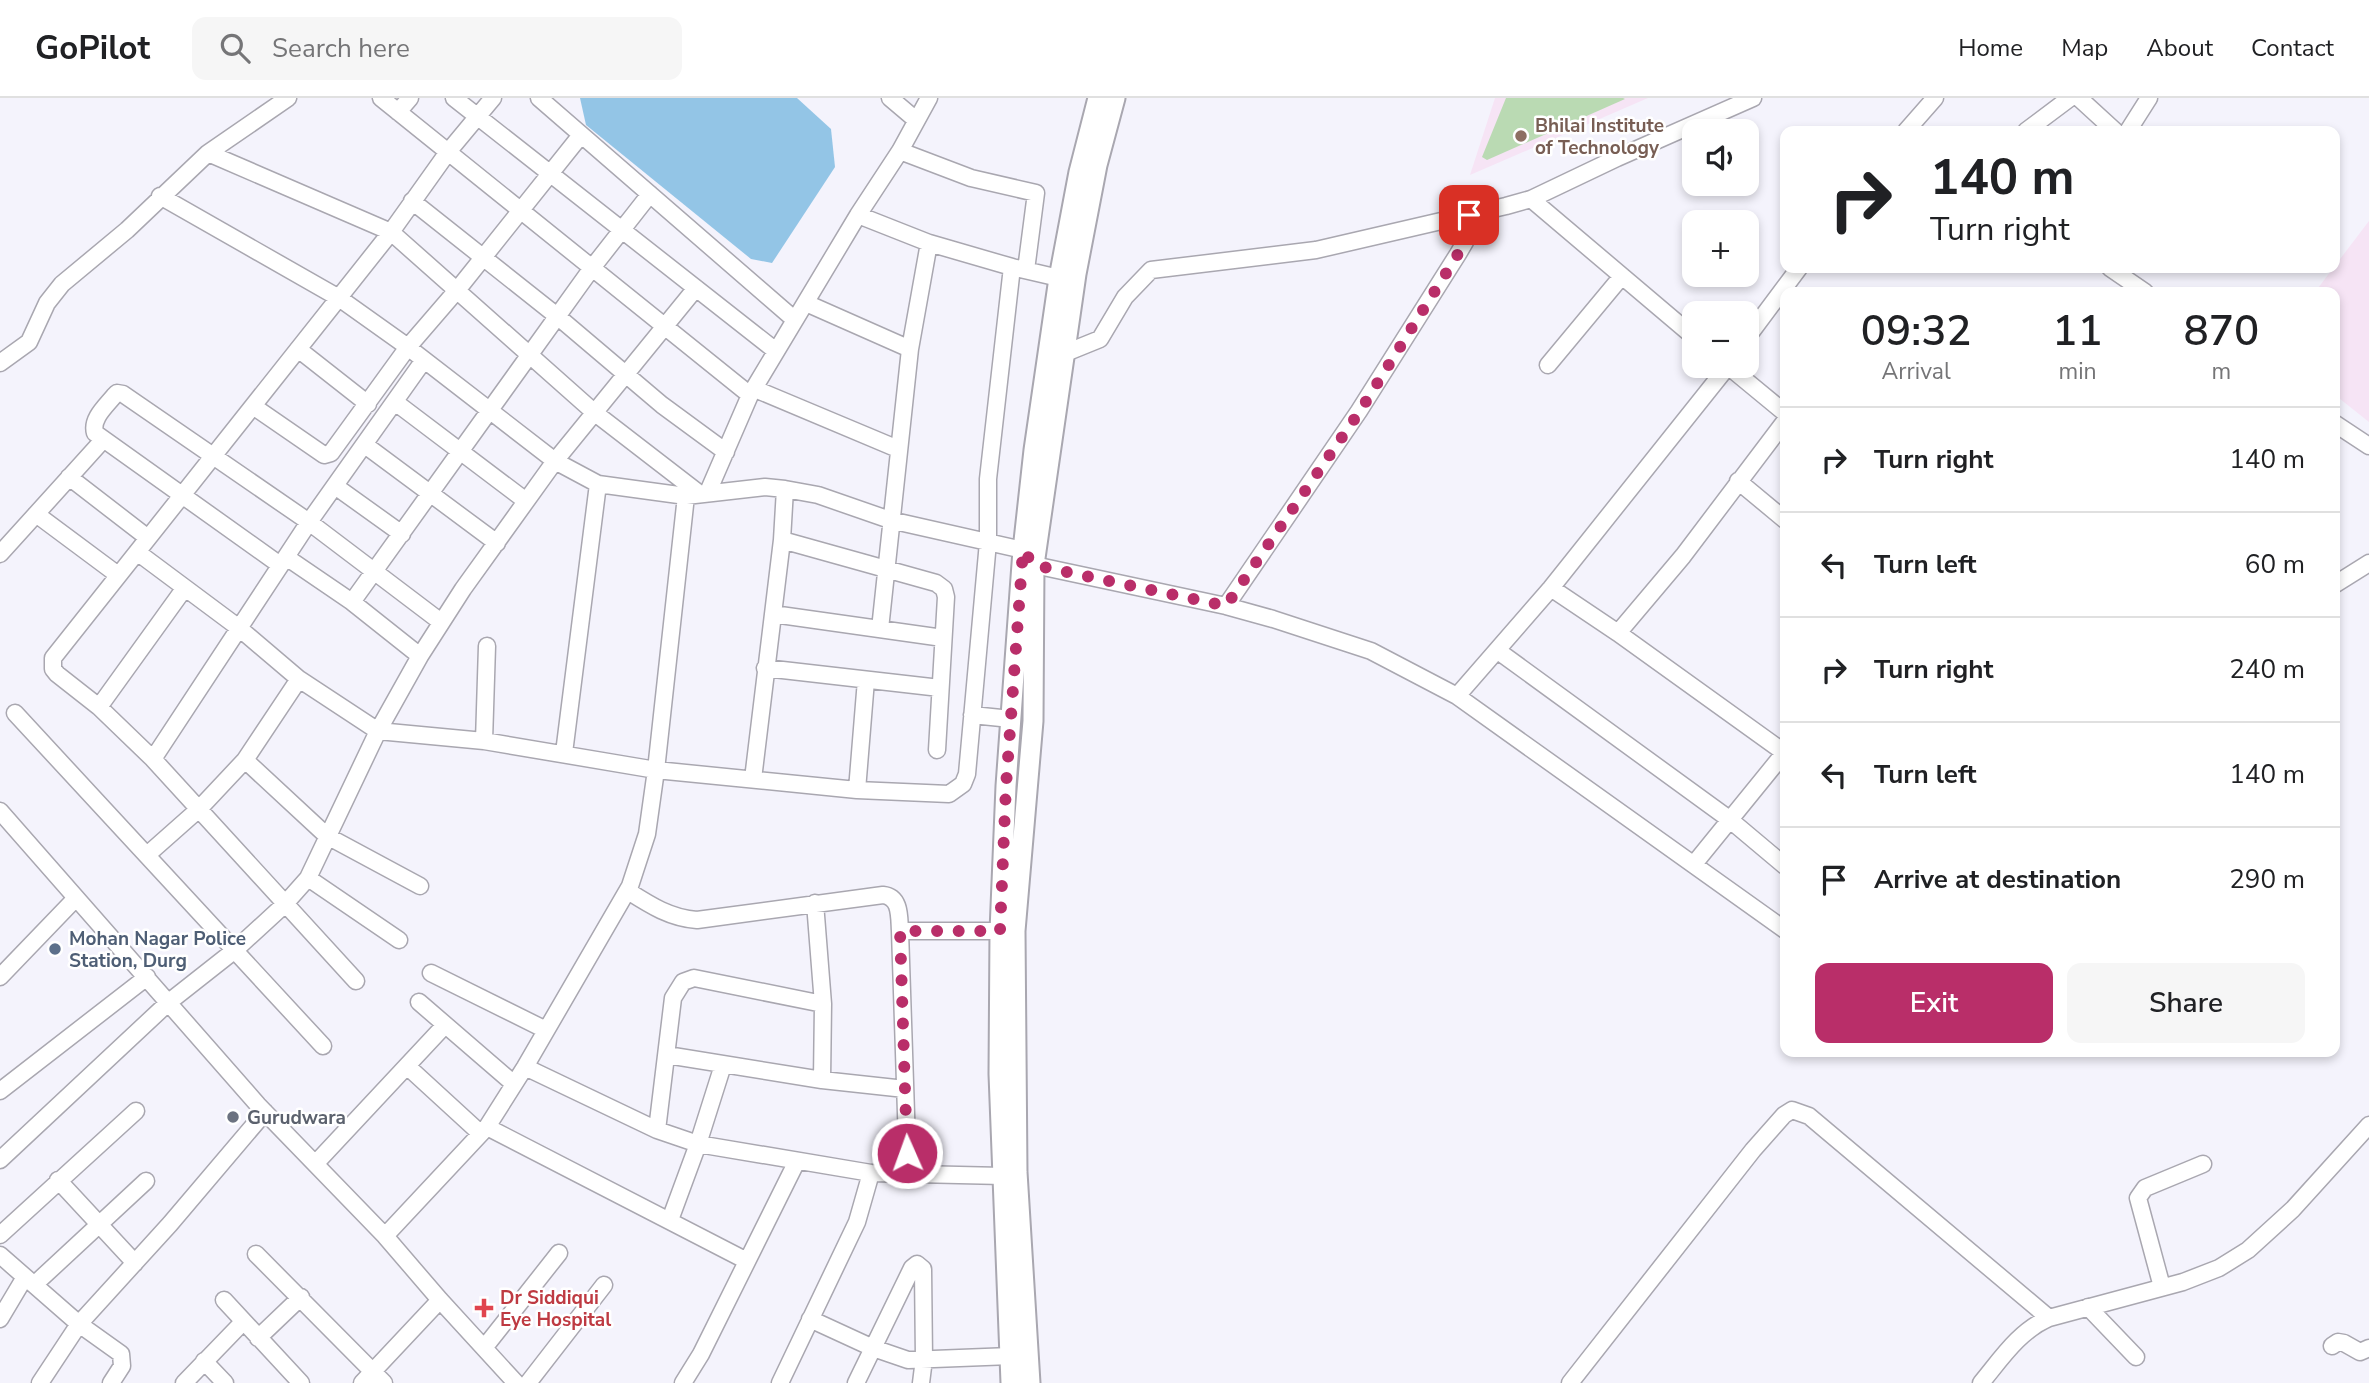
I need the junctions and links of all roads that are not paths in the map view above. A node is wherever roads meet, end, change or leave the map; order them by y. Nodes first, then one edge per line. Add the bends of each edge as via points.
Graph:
1 (288, 98) edge
2 (381, 98) edge
3 (410, 98) edge
4 (454, 98) edge
5 (493, 98) edge
6 (539, 98) edge
7 (890, 98) edge
8 (929, 98) edge
9 (1098, 98) edge
10 (1115, 98) edge
11 (1753, 98) edge
12 (1935, 98) edge
13 (2070, 98) edge
14 (2079, 98) edge
15 (2148, 98) edge
16 (398, 112) junction
17 (478, 117) junction
18 (916, 120) junction
19 (1910, 126) edge
20 (2032, 126) edge
21 (2110, 126) edge
22 (2131, 126) edge
23 (581, 135) junction
24 (900, 151) junction
25 (448, 152) junction
26 (208, 153) junction
27 (550, 173) junction
28 (650, 194) junction
29 (160, 196) junction
30 (1531, 199) junction
31 (412, 201) junction
32 (520, 210) junction
33 (858, 215) junction
34 (1469, 215) junction
35 (622, 230) junction
36 (391, 232) junction
37 (929, 243) junction
38 (482, 256) junction
39 (592, 268) junction
40 (1019, 269) junction
41 (2117, 273) edge
42 (1622, 276) junction
43 (1059, 278) junction
44 (2138, 287) edge
45 (696, 288) junction
46 (458, 289) junction
47 (1780, 293) edge
48 (339, 298) junction
49 (806, 303) junction
50 (557, 316) junction
51 (795, 320) junction
52 (1759, 322) edge
53 (664, 327) junction
54 (1682, 327) edge
55 (408, 347) junction
56 (298, 349) junction
57 (910, 349) junction
58 (776, 351) junction
59 (1063, 354) junction
60 (531, 356) junction
61 (424, 360) junction
62 (0, 363) edge
63 (1548, 365) dead end
64 (625, 374) junction
65 (752, 392) junction
66 (395, 402) junction
67 (368, 404) junction
68 (253, 406) junction
69 (1780, 409) edge
70 (490, 411) junction
71 (595, 413) junction
72 (1780, 427) edge
73 (2340, 427) edge
74 (103, 440) junction
75 (365, 444) junction
76 (2369, 446) edge
77 (898, 449) junction
78 (461, 451) junction
79 (726, 452) junction
80 (213, 456) junction
81 (555, 461) junction
82 (69, 477) junction
83 (1738, 481) junction
84 (598, 484) junction
85 (335, 486) junction
86 (785, 489) junction
87 (430, 494) junction
88 (698, 494) junction
89 (182, 495) junction
90 (526, 501) junction
91 (36, 514) junction
92 (1780, 516) edge
93 (890, 520) junction
94 (309, 522) junction
95 (402, 534) junction
96 (148, 538) junction
97 (782, 540) junction
98 (988, 542) junction
99 (497, 543) junction
100 (137, 552) junction
101 (0, 554) edge
102 (1029, 558) junction
103 (283, 561) junction
104 (2369, 563) edge
105 (885, 570) junction
106 (374, 572) junction
107 (118, 575) junction
108 (2340, 581) edge
109 (1551, 588) junction
110 (184, 589) junction
111 (352, 602) junction
112 (1226, 606) junction
113 (773, 614) junction
114 (441, 622) junction
115 (239, 628) junction
116 (880, 629) junction
117 (1618, 633) junction
118 (943, 638) junction
119 (487, 646) dead end
120 (1498, 650) junction
121 (419, 656) junction
122 (765, 668) junction
123 (299, 679) junction
124 (866, 680) junction
125 (940, 688) junction
126 (1457, 695) junction
127 (99, 707) junction
128 (15, 713) dead end
129 (989, 717) junction
130 (378, 731) junction
131 (484, 741) junction
132 (1780, 749) edge
133 (937, 750) dead end
134 (564, 753) junction
135 (152, 759) junction
136 (1780, 759) edge
137 (246, 761) junction
138 (656, 770) junction
139 (753, 779) junction
140 (857, 790) junction
141 (199, 809) junction
142 (0, 811) edge
143 (1729, 819) junction
144 (327, 835) junction
145 (147, 855) junction
146 (1780, 862) edge
147 (1694, 864) junction
148 (308, 878) junction
149 (420, 886) dead end
150 (629, 889) junction
151 (76, 898) junction
152 (815, 903) junction
153 (284, 905) junction
154 (1780, 925) edge
155 (900, 931) junction
156 (1000, 931) junction
157 (399, 940) dead end
158 (235, 950) junction
159 (430, 973) dead end
160 (0, 977) edge
161 (147, 977) junction
162 (356, 982) dead end
163 (169, 1002) junction
164 (419, 1002) dead end
165 (823, 1004) junction
166 (445, 1025) junction
167 (546, 1030) junction
168 (323, 1046) dead end
169 (667, 1055) junction
170 (723, 1065) junction
171 (408, 1067) junction
172 (525, 1067) junction
173 (822, 1080) junction
174 (514, 1084) junction
175 (905, 1089) junction
176 (0, 1091) edge
177 (136, 1111) dead end
178 (265, 1112) junction
179 (2369, 1125) edge
180 (483, 1130) junction
181 (657, 1130) junction
182 (698, 1144) junction
183 (0, 1160) edge
184 (797, 1161) junction
185 (316, 1163) junction
186 (2203, 1164) dead end
187 (871, 1173) junction
188 (908, 1174) junction
189 (1003, 1176) junction
190 (58, 1180) junction
191 (146, 1181) dead end
192 (670, 1220) junction
193 (98, 1224) junction
194 (0, 1236) edge
195 (386, 1236) junction
196 (558, 1253) dead end
197 (256, 1254) dead end
198 (0, 1255) edge
199 (747, 1261) junction
200 (135, 1264) junction
201 (30, 1280) junction
202 (604, 1285) dead end
203 (2162, 1287) junction
204 (301, 1297) junction
205 (224, 1300) dead end
206 (440, 1300) junction
207 (2088, 1307) junction
208 (2049, 1318) junction
209 (0, 1319) edge
210 (810, 1319) junction
211 (243, 1322) junction
212 (79, 1324) junction
213 (258, 1338) junction
214 (2332, 1346) dead end
215 (484, 1348) junction
216 (873, 1348) junction
217 (2369, 1348) edge
218 (1011, 1356) junction
219 (2136, 1357) dead end
220 (924, 1359) junction
221 (204, 1361) junction
222 (373, 1379) edge
223 (40, 1383) edge
224 (111, 1383) edge
225 (184, 1383) edge
226 (225, 1383) edge
227 (301, 1383) edge
228 (516, 1383) edge
229 (528, 1383) edge
230 (683, 1383) edge
231 (780, 1383) edge
232 (856, 1383) edge
233 (921, 1383) edge
234 (1011, 1383) edge
235 (1030, 1383) edge
236 (1570, 1383) edge
237 (1981, 1383) edge

1 - 26 street
2 - 16 street
3 - 16 street
4 - 17 street
5 - 17 street
6 - 23 street
7 - 18 street
8 - 18 street
9 - 43 main road
10 - 59 main road via 1097,165
11 - 30 street
12 - 19 street
13 - 20 street
14 - 21 street
15 - 22 street
16 - 25 street
17 - 25 street
17 - 27 street
18 - 24 street
23 - 27 street
23 - 28 street
24 - 33 street
24 - 40 street via 971,178 1036,193
25 - 31 street
25 - 32 street
26 - 29 street
26 - 36 street
27 - 32 street
27 - 35 street
28 - 35 street
28 - 51 street
29 - 48 street
29 - 62 street via 62,284 47,303 29,342
30 - 34 street
30 - 42 street
31 - 36 street
31 - 38 street
32 - 38 street
32 - 39 street
33 - 37 street
33 - 49 street
34 - 59 street via 1316,250 1151,270 1125,296 1105,334
34 - 112 street via 1458,254 1360,411
35 - 39 street
35 - 45 street
36 - 46 street
36 - 48 street
37 - 40 street
37 - 57 street
38 - 46 street
38 - 50 street
39 - 50 street
39 - 53 street
40 - 43 street
40 - 98 street via 988,479
41 - 44 street
42 - 54 street
42 - 63 street
43 - 102 main road via 1034,450
45 - 53 street
45 - 58 street
46 - 55 street
46 - 60 street
47 - 52 street
48 - 55 street
48 - 56 street
49 - 51 street
49 - 57 street
50 - 60 street
50 - 64 street
51 - 58 street
53 - 64 street
53 - 65 street
55 - 61 street
55 - 67 street
56 - 67 street
56 - 68 street
57 - 77 street
58 - 65 street
59 - 102 main road
60 - 70 street
60 - 71 street
61 - 66 street
61 - 70 street
64 - 71 street
64 - 79 street
65 - 77 street
65 - 79 street
66 - 75 street
66 - 78 street
67 - 68 street via 328,455
68 - 80 street
69 - 109 street via 1728,366
70 - 78 street
70 - 81 street
71 - 81 street
71 - 88 street
72 - 83 street
73 - 76 street
74 - 80 street via 93,429 95,421 119,393
74 - 82 street
74 - 89 street
75 - 85 street
75 - 87 street
77 - 93 street
78 - 87 street
78 - 90 street
79 - 88 street
80 - 89 street
80 - 94 street
81 - 84 street
81 - 90 street
82 - 91 street
82 - 96 street
83 - 92 street
83 - 117 street
84 - 88 street
84 - 134 street
85 - 94 street
85 - 95 street
86 - 88 street
86 - 93 street via 818,495
86 - 97 street
87 - 95 street
87 - 99 street
88 - 138 street
89 - 96 street
89 - 103 street
90 - 99 street
91 - 101 street
91 - 107 street
93 - 98 street
93 - 105 street
94 - 103 street
94 - 106 street
95 - 106 street
96 - 100 street
97 - 105 street
97 - 113 street
98 - 102 street
98 - 129 street
99 - 114 street
100 - 107 street
100 - 110 street
102 - 112 street
102 - 129 main road
102 - 235 main road via 1033,721 1015,930 1017,1172
103 - 111 street
103 - 115 street
104 - 108 street
105 - 116 street
105 - 118 street via 944,589
106 - 111 street
106 - 114 street
107 - 127 street via 51,664
109 - 117 street
109 - 120 street
110 - 115 street
110 - 127 street
111 - 121 street
112 - 126 street via 1371,651
113 - 116 street
113 - 122 street
114 - 121 street
115 - 123 street
115 - 135 street
116 - 118 street
117 - 132 street
118 - 125 street
119 - 131 street
120 - 126 street
120 - 143 street
121 - 130 street
122 - 124 street
122 - 139 street
123 - 130 street
123 - 137 street
124 - 125 street
124 - 140 street
125 - 133 street
126 - 147 street
127 - 135 street
128 - 145 street
129 - 140 street via 963,784 949,794
129 - 156 main road
130 - 131 street
130 - 144 street
131 - 134 street
134 - 138 street
135 - 141 street
136 - 143 street
137 - 141 street
137 - 144 street
138 - 139 street
138 - 150 street via 647,834
139 - 140 street
141 - 145 street
141 - 153 street
142 - 151 street
143 - 146 street
143 - 147 street
144 - 148 street
144 - 149 street
145 - 158 street
147 - 154 street
148 - 153 street
148 - 157 street
150 - 152 street via 680,919
150 - 167 street
151 - 160 street
151 - 161 street
152 - 155 street via 889,895 897,905
152 - 165 street
153 - 158 street
153 - 162 street
155 - 156 street
155 - 175 street
156 - 189 main road
158 - 163 street
158 - 168 street
159 - 167 street
161 - 163 street
161 - 176 street
163 - 178 street
163 - 183 street
164 - 166 street
165 - 169 street via 687,980 673,998
165 - 173 street
166 - 171 street
166 - 174 street
167 - 172 street
169 - 170 street
169 - 181 street
170 - 173 street
170 - 182 street
171 - 180 street
171 - 185 street
172 - 174 street
172 - 181 street
173 - 175 street
174 - 180 street
175 - 188 street
177 - 190 street
178 - 185 street
178 - 200 street
179 - 203 street via 2293,1209 2248,1250 2219,1269
180 - 192 street
180 - 195 street
181 - 182 street
182 - 184 street
182 - 192 street
184 - 187 street
184 - 199 street
185 - 195 street
186 - 203 street via 2139,1194
187 - 188 street
187 - 210 street via 857,1222
188 - 189 street
189 - 218 main road
190 - 193 street
190 - 194 street
191 - 193 street
192 - 199 street
193 - 200 street
193 - 201 street
195 - 206 street
196 - 215 street
197 - 204 street
198 - 201 street
199 - 230 street
200 - 212 street
201 - 209 street
201 - 212 street
202 - 229 street
203 - 207 street
204 - 213 street
204 - 222 street
205 - 211 street
206 - 215 street
206 - 222 street
207 - 208 street
207 - 219 street
208 - 236 street via 1809,1116 1791,1110 1753,1150
208 - 237 street via 2015,1342
210 - 216 street
210 - 231 street
211 - 213 street
211 - 221 street
212 - 223 street
212 - 224 street via 121,1354 121,1366
213 - 227 street
214 - 217 street via 2344,1343 2360,1352
215 - 228 street
216 - 220 street via 908,1360
216 - 220 street via 917,1264 923,1269
216 - 232 street
218 - 220 street
218 - 234 main road
220 - 233 street
221 - 225 street
221 - 226 street

